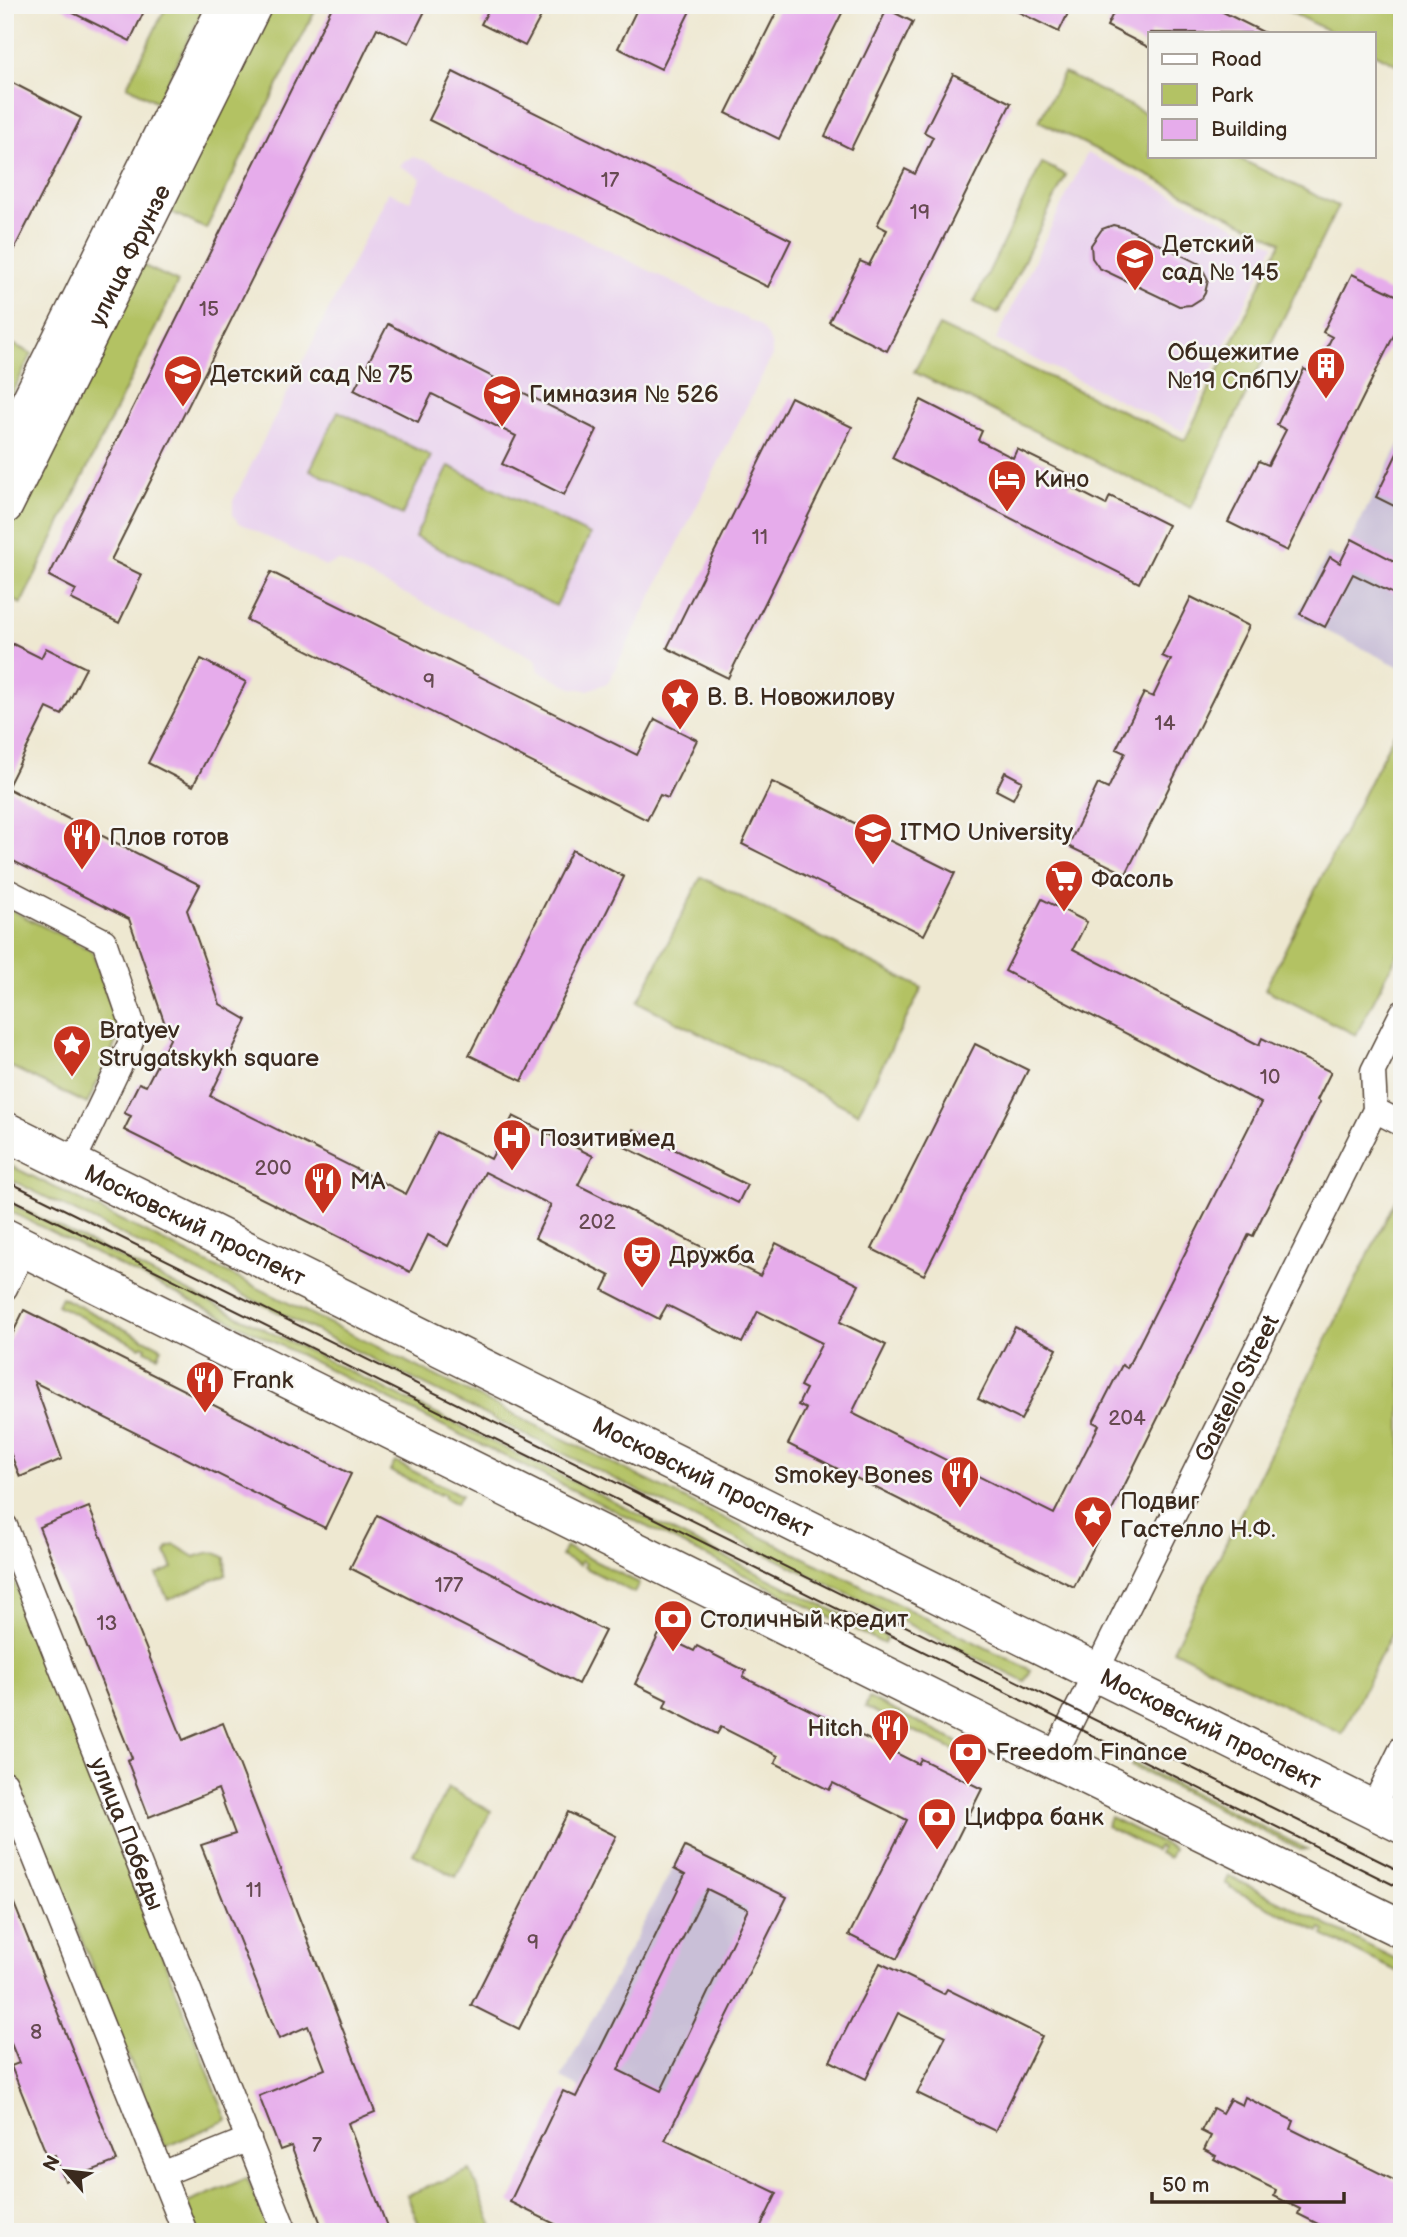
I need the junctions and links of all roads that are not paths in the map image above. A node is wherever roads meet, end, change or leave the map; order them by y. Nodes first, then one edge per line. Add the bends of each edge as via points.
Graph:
1 (226, 5) edge
2 (254, 5) edge
3 (5, 450) edge
4 (5, 506) edge
5 (5, 890) edge
6 (1402, 1013) edge
7 (1375, 1110) junction
8 (1402, 1124) edge
9 (5, 1131) edge
10 (72, 1164) junction
11 (15, 1243) edge
12 (5, 1288) edge
13 (5, 1526) edge
14 (1095, 1672) junction
15 (1402, 1748) edge
16 (1053, 1758) junction
17 (5, 1783) edge
18 (1387, 1816) edge
19 (1402, 1929) edge
20 (249, 2139) junction
21 (162, 2174) junction
22 (186, 2232) edge
23 (285, 2232) edge

1 - 3 street, улица Фрунзе
2 - 4 street, улица Фрунзе
5 - 10 street via 104,942 132,1023 130,1044
6 - 7 street, Gastello Street via 1373,1071
7 - 8 street
7 - 14 street, Gastello Street
9 - 10 main road, Московский проспект
10 - 14 main road, Московский проспект
11 - 12 street
11 - 16 main road
13 - 20 street, улица Победы
14 - 16 street, Gastello Street
14 - 18 main road, Московский проспект
15 - 18 street
16 - 19 main road
17 - 21 street
20 - 21 street
20 - 23 street, улица Победы
21 - 22 street

